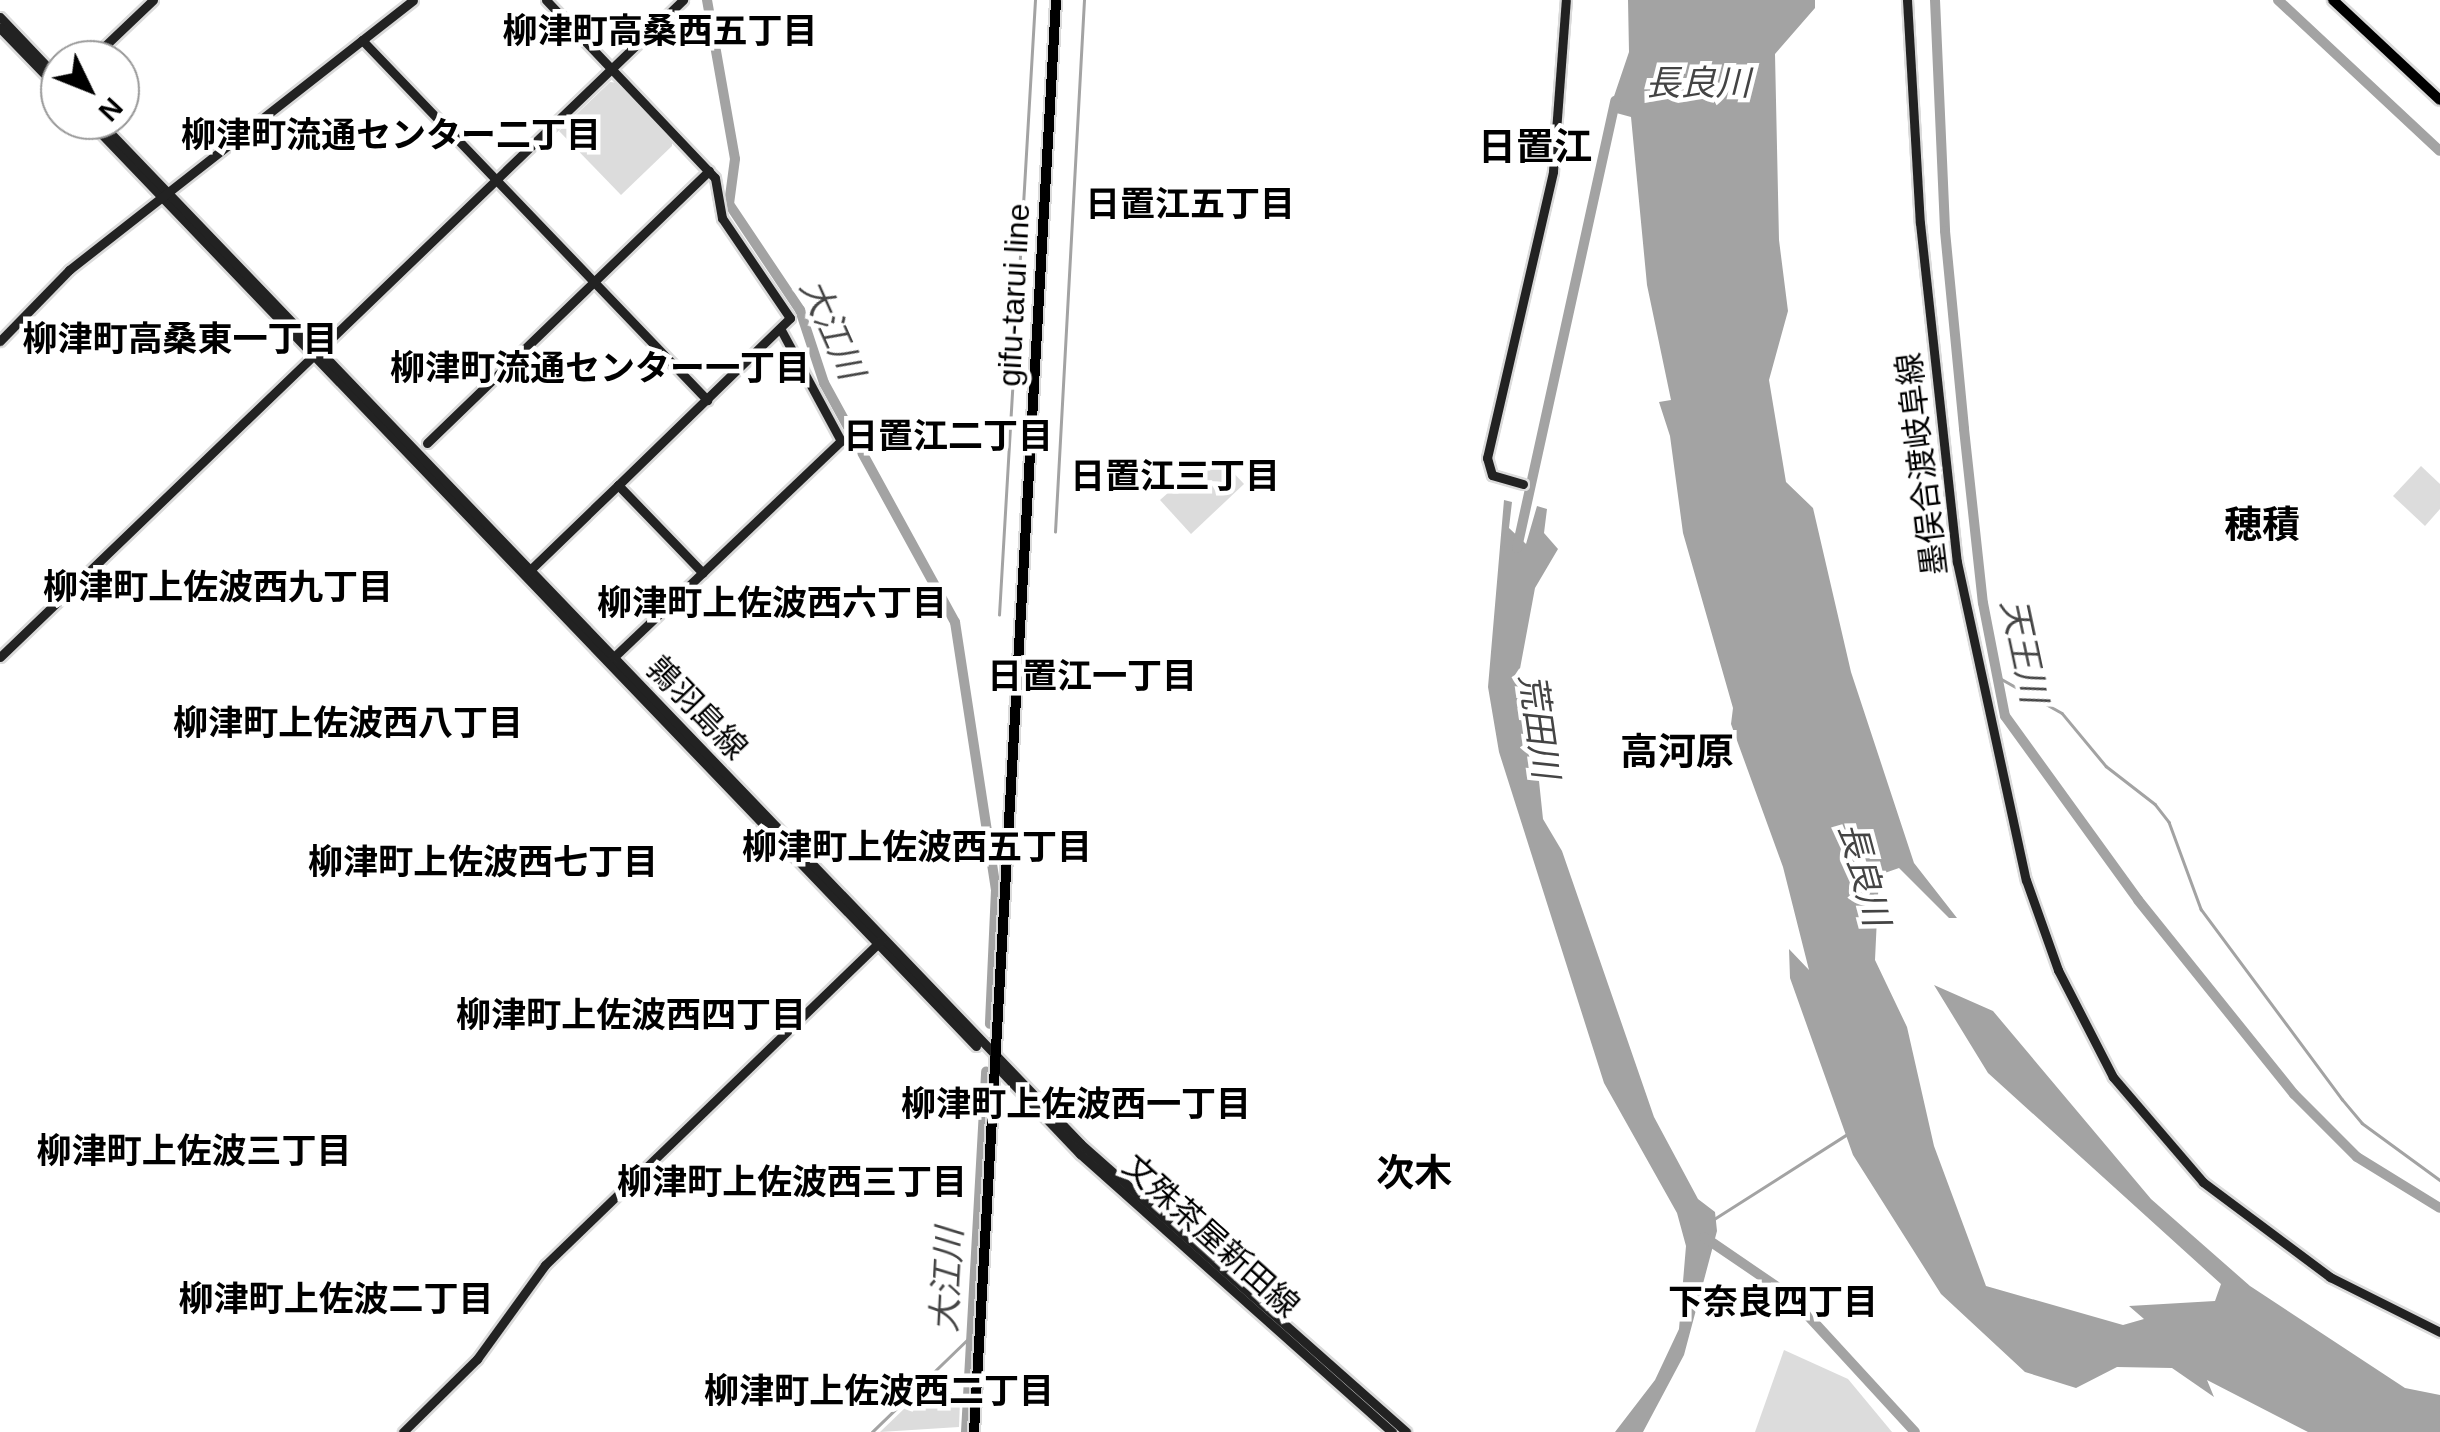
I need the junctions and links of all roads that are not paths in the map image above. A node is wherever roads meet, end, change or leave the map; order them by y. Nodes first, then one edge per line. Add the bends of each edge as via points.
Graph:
1 (153, 0) edge
2 (412, 0) edge
3 (546, 0) edge
4 (683, 0) edge
5 (1056, 0) edge
6 (1566, 0) edge
7 (1906, 0) edge
8 (2333, 0) edge
9 (0, 17) edge
10 (0, 28) edge
11 (111, 40) edge
12 (362, 40) junction
13 (40, 63) edge
14 (40, 67) edge
15 (612, 69) junction
16 (2440, 100) edge
17 (109, 140) edge
18 (116, 140) edge
19 (708, 171) junction
20 (497, 180) junction
21 (165, 195) junction
22 (594, 282) junction
23 (781, 330) junction
24 (0, 340) edge
25 (317, 353) junction
26 (707, 400) junction
27 (427, 443) dead end
28 (1523, 484) dead end
29 (618, 485) junction
30 (527, 573) junction
31 (703, 574) junction
32 (0, 657) edge
33 (614, 658) junction
34 (880, 942) junction
35 (996, 1061) junction
36 (2440, 1332) edge
37 (403, 1432) edge
38 (974, 1432) edge
39 (1392, 1432) edge
40 (1406, 1432) edge

1 - 11 main road
2 - 12 main road
3 - 15 main road
4 - 15 main road
5 - 35 main road, gifu-tarui line
6 - 28 main road via 1553,171 1487,458 1492,475
7 - 36 main road, 墨俣合渡岐阜線 via 1920,222 1963,598 2026,880 2058,970 2113,1077 2203,1182 2330,1277
8 - 16 main road
9 - 13 main road
10 - 14 main road
12 - 20 main road
12 - 21 main road
15 - 19 main road
15 - 20 main road
17 - 21 main road
18 - 21 main road
19 - 22 main road
19 - 23 main road via 718,184 722,218 789,313
20 - 22 main road
20 - 25 main road
21 - 24 main road via 69,270
21 - 25 main road
22 - 26 main road
22 - 27 main road
23 - 26 main road
23 - 31 main road via 841,441
25 - 30 main road
25 - 32 main road
26 - 29 main road
29 - 30 main road
29 - 31 main road
30 - 33 main road, 鶉羽島線
30 - 34 main road
31 - 33 main road
33 - 34 main road, 鶉羽島線
34 - 35 main road, 鶉羽島線
34 - 37 main road via 544,1265 477,1359
35 - 38 main road, gifu-tarui line
35 - 39 main road, 文殊茶屋新田線 via 1080,1154
35 - 40 main road, 文殊茶屋新田線 via 1080,1144

